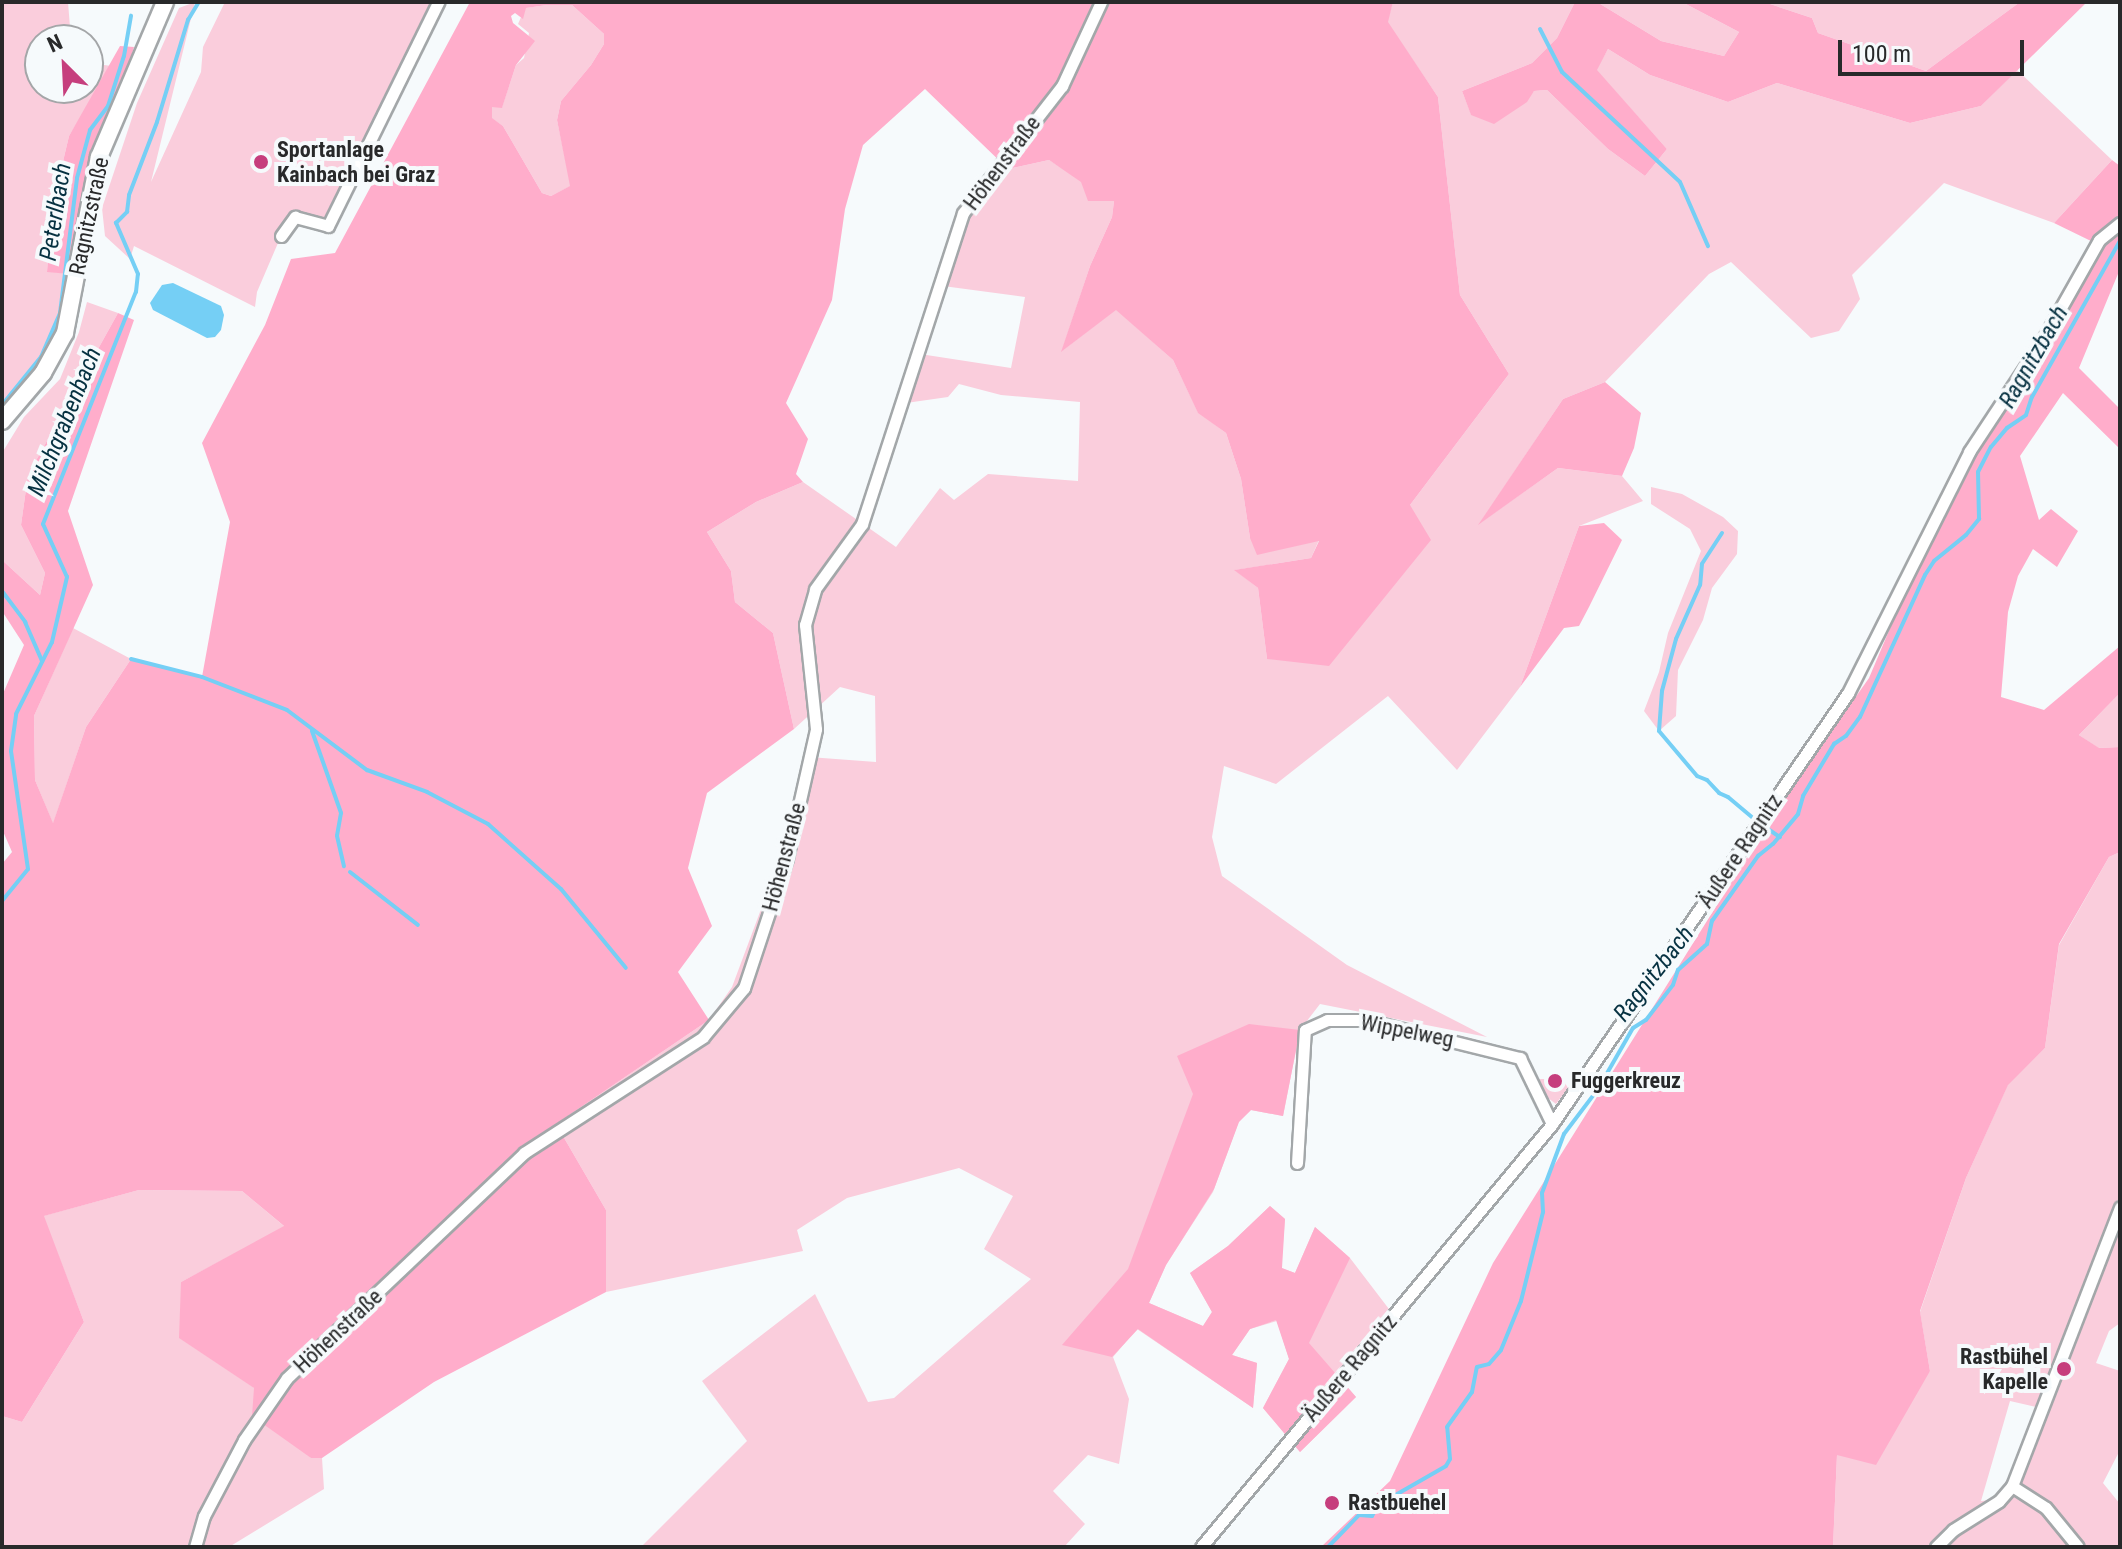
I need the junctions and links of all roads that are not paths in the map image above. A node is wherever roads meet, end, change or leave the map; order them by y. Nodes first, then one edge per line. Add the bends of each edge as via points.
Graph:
1 (165, 2) edge
2 (438, 2) edge
3 (1101, 2) edge
4 (2120, 223) edge
5 (281, 236) dead end
6 (2, 421) edge
7 (1552, 1124) junction
8 (1297, 1163) dead end
9 (2120, 1207) edge
10 (2012, 1486) junction
11 (195, 1547) edge
12 (1201, 1547) edge
13 (1936, 1547) edge
14 (2078, 1547) edge

1 - 6 main road, Ragnitzstraße via 99,157 65,333 43,373
2 - 5 street via 328,226 295,217
3 - 11 street, Höhenstraße via 1062,86 963,213 862,524 815,589 805,625 816,729 787,858 744,988 703,1037 524,1153 287,1378 244,1440 204,1516
4 - 7 street, Äußere Ragnitz via 2099,240 2041,343 1969,452 1848,693
7 - 8 street, Wippelweg via 1520,1058 1366,1020 1327,1020 1305,1030
7 - 12 street, Äußere Ragnitz
9 - 10 street
10 - 13 street
10 - 14 street via 2035,1499

